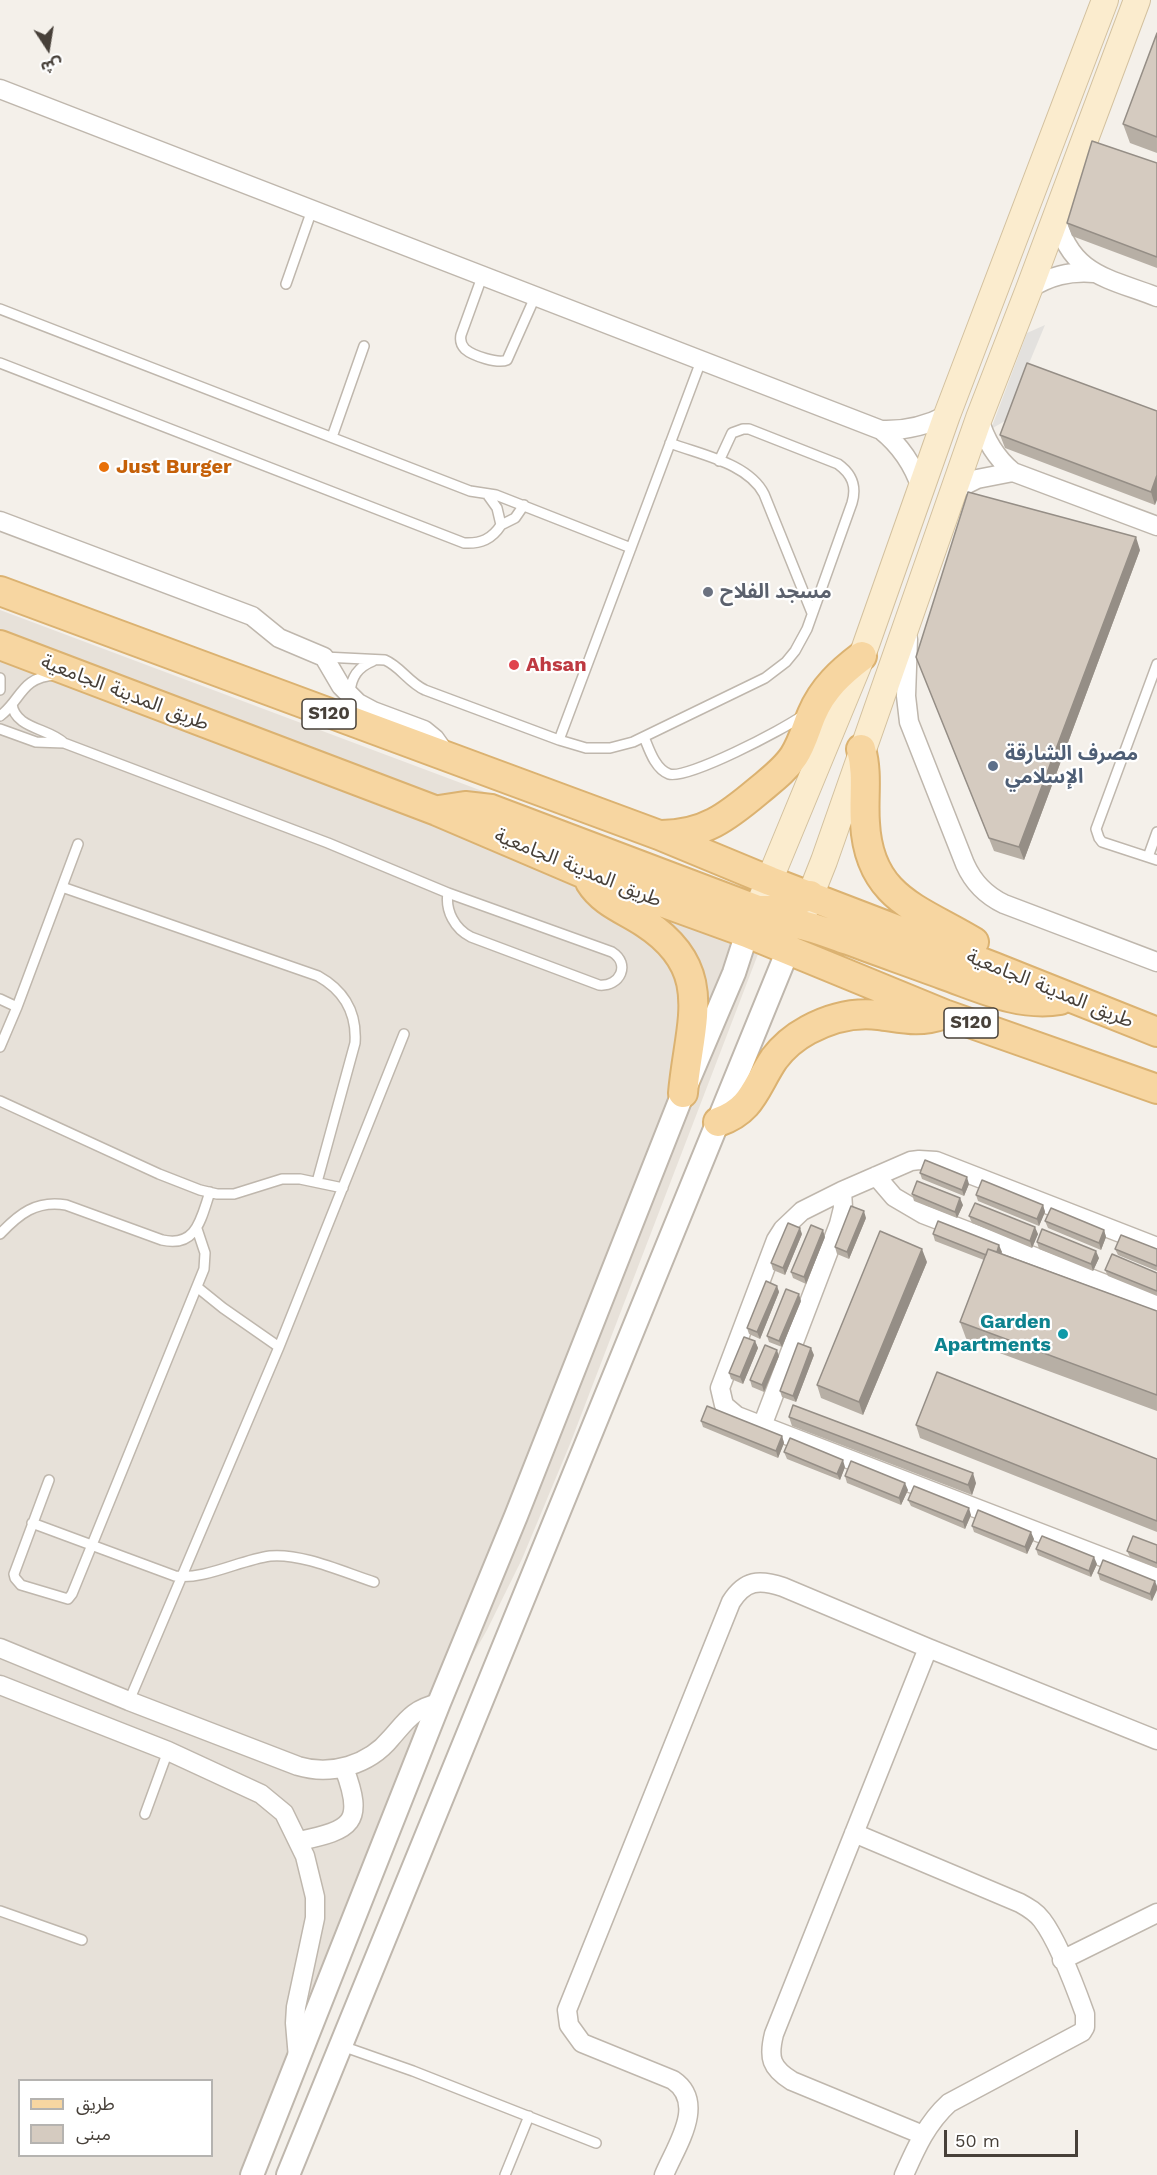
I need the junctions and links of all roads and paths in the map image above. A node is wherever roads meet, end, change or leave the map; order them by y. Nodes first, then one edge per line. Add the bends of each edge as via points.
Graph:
1 (1105, 0) edge
2 (1137, 0) edge
3 (0, 88) edge
4 (312, 210) junction
5 (1056, 216) junction
6 (1094, 273) junction
7 (482, 277) junction
8 (286, 284) dead end
9 (1029, 289) junction
10 (535, 297) junction
11 (1157, 297) edge
12 (0, 309) edge
13 (364, 346) dead end
14 (701, 361) junction
15 (0, 363) edge
16 (947, 415) junction
17 (979, 418) junction
18 (881, 430) junction
19 (332, 437) junction
20 (670, 443) junction
21 (719, 461) junction
22 (1013, 472) junction
23 (921, 488) junction
24 (955, 490) junction
25 (488, 494) junction
26 (524, 505) junction
27 (0, 521) edge
28 (501, 525) junction
29 (1157, 526) edge
30 (631, 548) junction
31 (0, 591) edge
32 (812, 614) junction
33 (908, 620) junction
34 (0, 645) edge
35 (862, 656) junction
36 (324, 657) junction
37 (375, 660) junction
38 (1157, 664) edge
39 (75, 673) junction
40 (0, 678) edge
41 (0, 690) edge
42 (350, 696) junction
43 (817, 702) junction
44 (12, 704) junction
45 (0, 716) edge
46 (0, 729) edge
47 (644, 737) junction
48 (558, 740) junction
49 (64, 743) junction
50 (861, 750) junction
51 (447, 757) junction
52 (436, 811) junction
53 (1157, 832) edge
54 (659, 835) junction
55 (78, 844) dead end
56 (1152, 859) edge
57 (587, 875) junction
58 (770, 881) junction
59 (62, 887) junction
60 (448, 893) junction
61 (810, 895) junction
62 (753, 922) junction
63 (793, 938) junction
64 (1157, 962) edge
65 (994, 966) junction
66 (0, 999) edge
67 (1070, 999) junction
68 (17, 1007) junction
69 (944, 1014) junction
70 (1157, 1032) edge
71 (404, 1034) dead end
72 (0, 1047) edge
73 (1157, 1089) edge
74 (683, 1094) junction
75 (0, 1101) edge
76 (718, 1122) junction
77 (876, 1176) junction
78 (317, 1182) junction
79 (343, 1188) junction
80 (842, 1191) junction
81 (210, 1192) junction
82 (197, 1229) junction
83 (0, 1234) edge
84 (1157, 1247) edge
85 (197, 1287) junction
86 (1157, 1304) edge
87 (279, 1347) junction
88 (762, 1425) junction
89 (49, 1480) dead end
90 (32, 1523) junction
91 (92, 1545) junction
92 (181, 1577) junction
93 (1157, 1578) edge
94 (374, 1582) dead end
95 (0, 1648) edge
96 (928, 1648) junction
97 (0, 1685) edge
98 (129, 1701) junction
99 (439, 1703) junction
100 (1157, 1740) edge
101 (168, 1751) junction
102 (344, 1768) junction
103 (145, 1814) dead end
104 (854, 1833) junction
105 (299, 1841) junction
106 (0, 1911) edge
107 (1157, 1913) edge
108 (82, 1940) dead end
109 (1062, 1960) junction
110 (342, 2046) junction
111 (298, 2058) junction
112 (529, 2116) junction
113 (923, 2135) junction
114 (596, 2143) dead end
115 (296, 2170) edge
116 (252, 2175) edge
117 (505, 2175) edge
118 (664, 2175) edge
119 (904, 2175) edge

1 - 16 main road
2 - 5 main road
3 - 4 street
4 - 7 street
4 - 8 lane
5 - 6 street via 1073,255
5 - 9 main road
6 - 9 street via 1053,276
6 - 11 street
7 - 10 street
7 - 10 lane via 460,339 464,348 483,357 499,362 510,357
9 - 17 main road
10 - 14 street
12 - 19 lane
13 - 19 lane
14 - 18 street
14 - 20 lane
15 - 28 lane via 464,543 482,542
16 - 18 street via 915,428
16 - 23 main road
17 - 22 street via 988,442
17 - 24 main road
18 - 23 street via 902,450
19 - 25 lane via 471,491
20 - 21 lane
20 - 30 lane
21 - 32 lane via 747,473 760,486
21 - 32 lane via 732,433 749,429 838,464 851,476 852,502
22 - 24 street via 976,479
22 - 29 street
23 - 35 main road
24 - 33 main road
25 - 26 lane
25 - 28 lane
26 - 28 lane via 515,518
26 - 30 lane
27 - 36 street via 244,612 279,638
30 - 48 lane
31 - 51 main road, طريق المدينة الجامعية / S120
32 - 47 lane via 795,651 777,671
33 - 50 main road
33 - 64 street via 909,722 974,880 1004,904
34 - 39 main road, طريق المدينة الجامعية / S120
35 - 43 main road via 836,677
35 - 58 main road
36 - 37 lane
36 - 42 street
37 - 42 lane via 353,677
37 - 48 lane via 393,663 424,690
38 - 56 lane via 1096,829 1102,842
39 - 44 lane via 40,678 22,690
39 - 52 main road, طريق المدينة الجامعية / S120
40 - 41 lane
42 - 51 street via 373,711 430,734
43 - 47 lane via 794,722 678,775 657,765
43 - 54 main road via 794,757 777,775 728,816 684,833
44 - 45 lane
44 - 49 lane via 22,721
46 - 49 lane via 36,742
47 - 48 lane via 622,746 598,749
49 - 60 lane
50 - 61 main road
50 - 65 main road via 866,775 866,841 883,881 902,902 975,943
51 - 54 main road, طريق المدينة الجامعية / S120
52 - 57 main road, طريق المدينة الجامعية / S120
52 - 62 main road via 465,806 491,809
53 - 56 lane
54 - 58 main road, طريق المدينة الجامعية
55 - 59 lane
57 - 62 main road, طريق المدينة الجامعية / S120
57 - 74 main road via 604,898 670,943 688,968 694,992 693,1025
58 - 61 main road, طريق المدينة الجامعية
58 - 62 main road
59 - 68 lane
59 - 78 lane via 318,976 346,999 354,1020 355,1043
60 - 60 lane via 447,905 453,919 471,937 599,985 611,985 620,977 620,960 612,952
61 - 62 main road
61 - 63 main road
61 - 65 main road, طريق المدينة الجامعية
62 - 63 main road, طريق المدينة الجامعية / S120
62 - 74 street
63 - 67 main road via 830,934 1006,996 1038,1001
63 - 69 main road, طريق المدينة الجامعية / S120
63 - 76 street
65 - 67 main road, طريق المدينة الجامعية
66 - 68 lane
67 - 70 main road, طريق المدينة الجامعية
68 - 72 lane
69 - 73 main road, طريق المدينة الجامعية / S120
69 - 76 main road via 914,1021 863,1014 813,1027 783,1048 748,1103 730,1118
71 - 79 lane
74 - 99 street
75 - 81 lane via 159,1174
76 - 110 street
77 - 80 street
77 - 84 street via 911,1161 936,1161
77 - 86 street via 894,1197 923,1214
78 - 79 lane
78 - 81 lane via 282,1179 234,1194
79 - 87 lane
80 - 88 street via 839,1224
80 - 88 street via 802,1211 783,1229 722,1379 720,1396 730,1411
81 - 82 lane
82 - 83 lane via 185,1239 170,1242 55,1203 24,1212
82 - 85 lane via 205,1261
85 - 87 lane
85 - 91 lane
87 - 92 lane
88 - 93 street
89 - 90 lane
90 - 91 lane
90 - 91 lane via 14,1574 21,1585 70,1598
91 - 92 lane
92 - 94 lane via 285,1556
92 - 98 lane
95 - 98 street
96 - 100 street
96 - 104 street
96 - 118 street via 769,1582 748,1584 730,1602 567,2010 569,2025 582,2043 673,2080 684,2090 689,2112
97 - 101 street
98 - 102 street via 307,1769
99 - 102 street via 413,1714 381,1748
99 - 111 street
101 - 103 lane
101 - 105 street via 261,1794 284,1814
102 - 105 street via 354,1796 348,1822 336,1832
104 - 109 street via 1020,1902 1042,1920
104 - 113 street via 774,2034 771,2055 780,2074 792,2081
105 - 111 street via 311,1876 315,1918 296,2007
106 - 108 lane
107 - 109 street
109 - 113 street via 1085,2014 1082,2032 949,2103
110 - 112 lane
110 - 115 street
111 - 116 street
112 - 114 lane
112 - 117 lane
113 - 119 street

